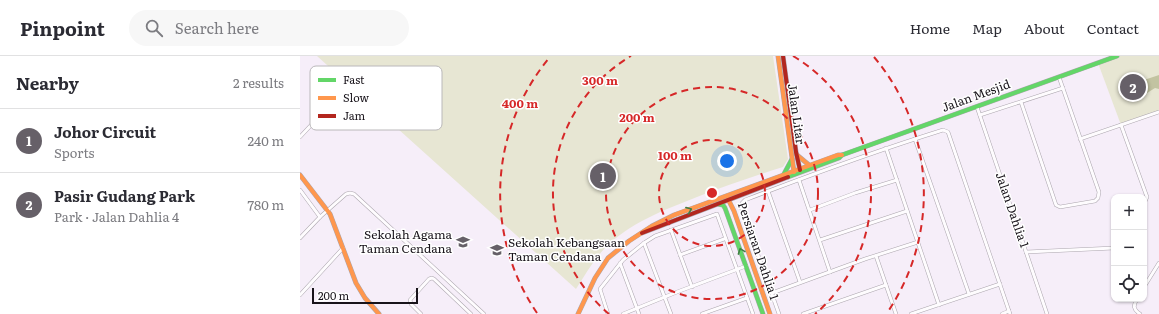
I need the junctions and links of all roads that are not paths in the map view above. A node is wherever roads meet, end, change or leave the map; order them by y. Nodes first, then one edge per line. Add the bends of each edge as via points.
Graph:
1 (778, 56) edge
2 (784, 56) edge
3 (1117, 56) edge
4 (1059, 77) junction
5 (1063, 88) junction
6 (1021, 102) junction
7 (977, 107) junction
8 (1159, 112) edge
9 (980, 115) junction
10 (1121, 125) junction
11 (310, 126) edge
12 (300, 137) edge
13 (915, 139) junction
14 (1080, 139) junction
15 (886, 148) junction
16 (797, 155) junction
17 (842, 155) junction
18 (792, 159) junction
19 (809, 165) junction
20 (794, 170) junction
21 (800, 171) junction
22 (784, 174) junction
23 (300, 175) edge
24 (794, 176) junction
25 (799, 180) junction
26 (897, 180) junction
27 (300, 190) edge
28 (768, 191) junction
29 (1146, 194) edge
30 (724, 196) junction
31 (730, 200) junction
32 (718, 204) junction
33 (328, 210) junction
34 (810, 210) junction
35 (734, 211) junction
36 (907, 211) junction
37 (727, 213) junction
38 (320, 217) junction
39 (671, 230) junction
40 (642, 233) junction
41 (300, 238) edge
42 (724, 239) dead end
43 (820, 240) junction
44 (918, 242) junction
45 (644, 243) junction
46 (343, 248) junction
47 (1111, 249) edge
48 (1026, 252) junction
49 (680, 255) junction
50 (876, 256) junction
51 (620, 263) junction
52 (1159, 263) edge
53 (746, 266) junction
54 (737, 270) junction
55 (830, 272) junction
56 (1148, 280) edge
57 (800, 282) junction
58 (1000, 284) junction
59 (886, 285) junction
60 (692, 287) junction
61 (772, 293) junction
62 (969, 294) junction
63 (300, 295) edge
64 (666, 297) junction
65 (747, 298) junction
66 (1136, 302) edge
67 (939, 305) junction
68 (637, 308) junction
69 (1010, 313) edge
70 (379, 314) edge
71 (421, 314) edge
72 (471, 314) edge
73 (484, 314) edge
74 (578, 314) edge
75 (608, 314) edge
76 (623, 314) edge
77 (639, 314) edge
78 (671, 314) edge
79 (702, 314) edge
80 (753, 314) edge
81 (763, 314) edge
82 (770, 314) edge
83 (779, 314) edge
84 (803, 314) edge
85 (896, 314) edge
86 (912, 314) edge
87 (1002, 314) edge
88 (1047, 314) edge
89 (1140, 314) edge

1 - 18 main road, Jalan Litar
2 - 16 main road, Jalan Litar
3 - 4 main road, Jalan Mesjid
4 - 5 street
4 - 7 main road, Jalan Mesjid
5 - 6 street
5 - 14 street
6 - 9 street
6 - 14 street via 1054,202 1058,207 1094,202 1098,198 1099,192
7 - 9 street, Jalan Dahlia 1
7 - 17 main road, Jalan Mesjid
8 - 10 street
9 - 48 street, Jalan Dahlia 1
10 - 14 street
10 - 29 street
11 - 12 street
13 - 15 street
13 - 58 street via 943,130 948,132
13 - 62 street
15 - 25 street
15 - 26 street
16 - 19 main road
16 - 21 main road, Jalan Litar
17 - 19 main road, Jalan Mesjid
17 - 21 main road, Jalan Mesjid
18 - 20 main road, Jalan Litar
18 - 22 main road
19 - 21 main road, Jalan Mesjid
20 - 21 main road, Jalan Mesjid
20 - 22 main road, Jalan Mesjid
20 - 24 main road, Jalan Litar
21 - 24 main road, Jalan Mesjid
22 - 30 main road, Jalan Mesjid
23 - 33 main road
24 - 31 main road, Jalan Mesjid
25 - 28 street
25 - 34 street
26 - 34 street
26 - 36 street
27 - 38 street
28 - 57 street
28 - 61 street via 745,200 741,207
30 - 31 main road, Persiaran Dahlia 1
40 -> 30 main road, Jalan Mesjid via 674,215
31 - 32 main road, Jalan Mesjid
31 - 35 main road, Persiaran Dahlia 1
32 - 37 main road, Persiaran Dahlia 1 via 724,206
32 - 40 main road, Jalan Mesjid
33 - 38 street
33 - 46 main road
33 - 73 street via 346,194 354,194
34 - 43 street
35 - 37 main road via 729,209
35 - 82 main road, Persiaran Dahlia 1
36 - 43 street
36 - 44 street
53 -> 37 main road, Persiaran Dahlia 1
38 - 41 street
39 - 45 street
39 - 49 street
39 - 54 street via 717,214
40 - 74 main road, Jalan Mesjid via 608,258
42 - 49 street
43 - 55 street
44 - 50 street
44 - 67 street
45 - 51 street
45 - 64 street
46 - 63 street
46 - 70 main road via 361,292
47 - 48 street
48 - 88 street, Jalan Dahlia 1
49 - 60 street
50 - 55 street
50 - 59 street
51 - 68 street
51 - 75 street via 600,289
52 - 56 street
53 - 54 street
53 - 81 main road, Persiaran Dahlia 1
54 - 60 street
54 - 65 street
55 - 57 street
57 - 61 street
58 - 62 street
58 - 69 street
59 - 84 street
59 - 85 street
60 - 64 street
61 - 83 street
62 - 67 street
64 - 68 street
64 - 78 street
65 - 79 street
65 - 80 street
66 - 89 street via 1133,308
67 - 86 street
68 - 76 street
68 - 77 street
69 - 87 street
71 - 72 street via 410,300 432,278

